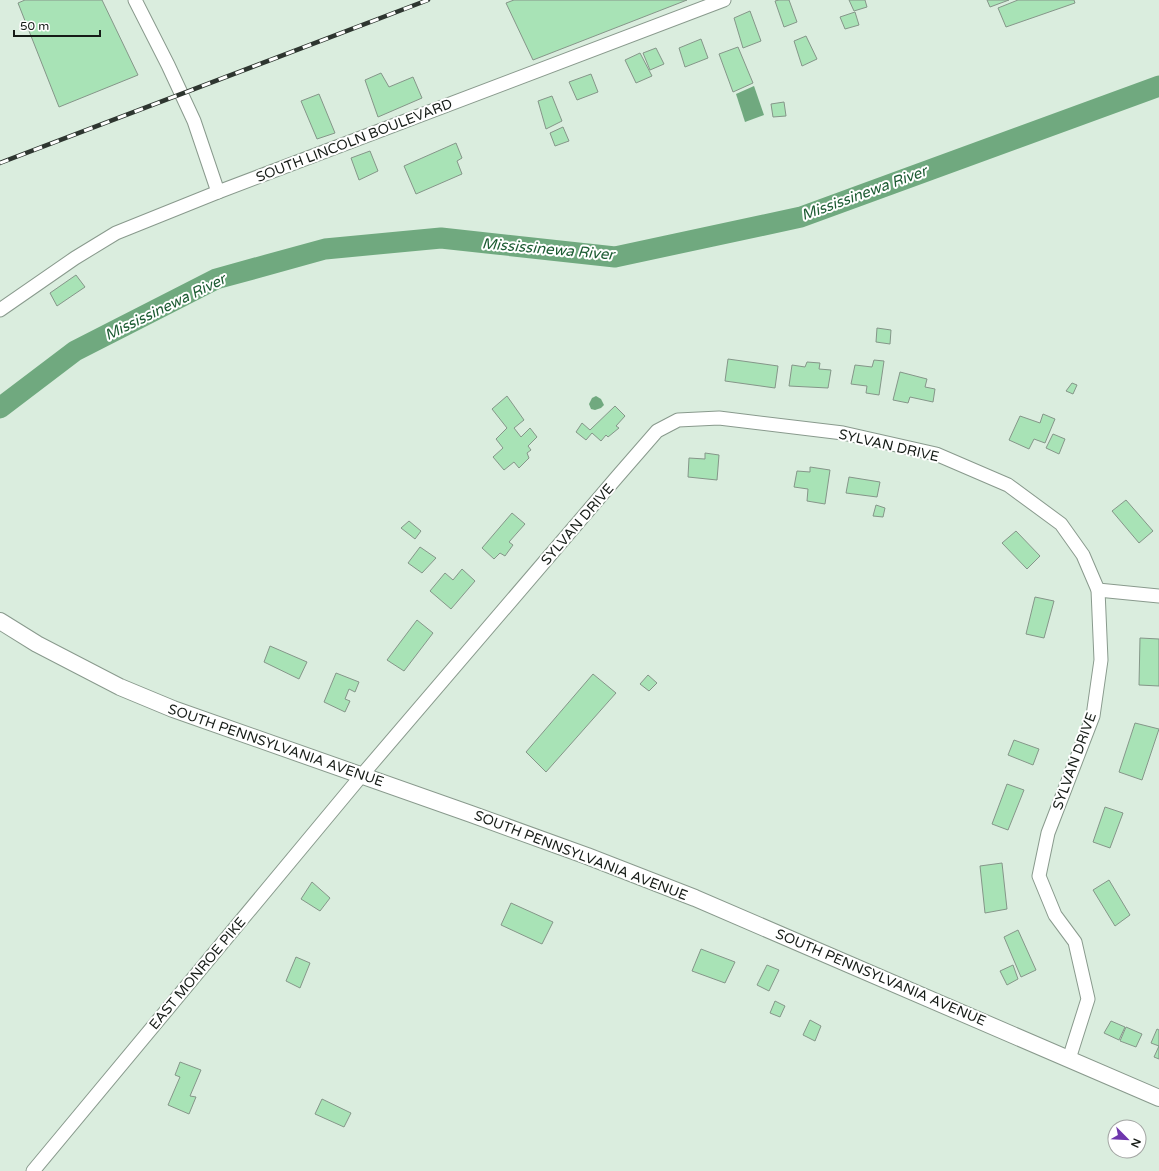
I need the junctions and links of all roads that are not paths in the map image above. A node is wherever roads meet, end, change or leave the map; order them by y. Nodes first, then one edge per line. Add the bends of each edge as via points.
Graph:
1 (135, 0) edge
2 (724, 0) edge
3 (218, 192) junction
4 (0, 310) edge
5 (1098, 590) junction
6 (1159, 596) edge
7 (0, 621) edge
8 (362, 775) junction
9 (1069, 1058) junction
10 (1159, 1098) edge
11 (33, 1171) edge

1 - 3 street via 194,121
2 - 3 street, SOUTH LINCOLN BOULEVARD
3 - 4 street, SOUTH LINCOLN BOULEVARD via 116,233
5 - 6 street
5 - 8 street, SYLVAN DRIVE via 1083,555 1062,524 1008,485 936,454 843,434 719,418 678,420 657,430
5 - 9 street, SYLVAN DRIVE via 1101,660 1093,716 1048,833 1039,876 1055,915 1075,942 1088,999
7 - 8 street, SOUTH PENNSYLVANIA AVENUE via 37,644 120,687 173,709
8 - 9 street, SOUTH PENNSYLVANIA AVENUE via 580,853 695,898
8 - 11 street, EAST MONROE PIKE
9 - 10 street, SOUTH PENNSYLVANIA AVENUE

